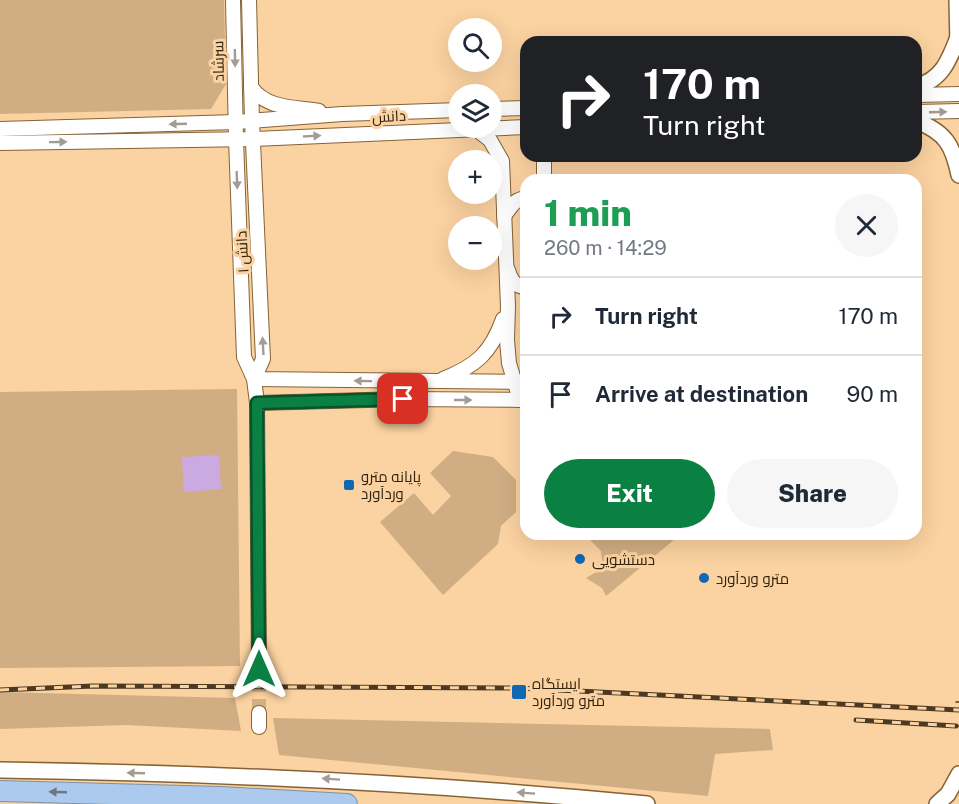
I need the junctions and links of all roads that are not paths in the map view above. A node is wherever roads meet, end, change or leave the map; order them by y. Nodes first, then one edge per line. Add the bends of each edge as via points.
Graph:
1 (233, 0) edge
2 (249, 0) edge
3 (958, 4) edge
4 (958, 37) edge
5 (959, 62) edge
6 (922, 84) edge
7 (251, 87) junction
8 (959, 94) edge
9 (922, 95) edge
10 (520, 108) edge
11 (502, 109) edge
12 (448, 110) edge
13 (959, 111) edge
14 (922, 112) edge
15 (342, 114) junction
16 (252, 121) junction
17 (236, 122) junction
18 (922, 123) edge
19 (502, 128) edge
20 (520, 128) edge
21 (0, 129) edge
22 (448, 130) edge
23 (487, 138) edge
24 (236, 139) junction
25 (253, 139) junction
26 (0, 143) edge
27 (959, 175) edge
28 (520, 199) edge
29 (504, 216) junction
30 (506, 265) junction
31 (520, 286) edge
32 (508, 306) junction
33 (255, 379) junction
34 (520, 380) edge
35 (435, 382) junction
36 (520, 382) edge
37 (520, 400) edge
38 (257, 403) junction
39 (259, 669) tunnel mouth
40 (0, 770) edge
41 (959, 774) edge
42 (0, 791) edge
43 (348, 804) edge
44 (646, 804) edge
45 (937, 804) edge

1 -> 17 street, سرشاد
2 - 7 street
3 - 4 main road
4 - 5 main road
4 - 6 main road via 940,73
7 - 15 street via 257,96 273,104
7 - 16 street
8 - 9 street
10 - 11 street
12 - 15 street, دانش
14 -> 13 street
15 - 16 street, دانش
16 - 17 street, دانش
16 - 25 street, دانش ۱
17 -> 21 street
17 - 24 street, دانش ۱
18 - 27 main road via 934,128 950,144
19 - 20 street, دانش
25 -> 22 street, دانش
23 - 29 street via 502,161
24 - 25 street, دانش
26 -> 24 street
24 -> 33 street, دانش ۱ via 244,357
33 -> 25 street, دانش ۱ via 264,359
28 - 29 street
29 - 30 street
30 - 31 street via 514,283
30 - 32 street
32 - 34 street via 509,363
32 - 35 street via 497,335 475,364
35 -> 33 street
33 - 38 street, دانش ۱
35 - 36 street
38 -> 37 street
38 - 39 street, دانش ۱
44 -> 40 main road via 316,778
41 - 45 main road
43 -> 42 highway

